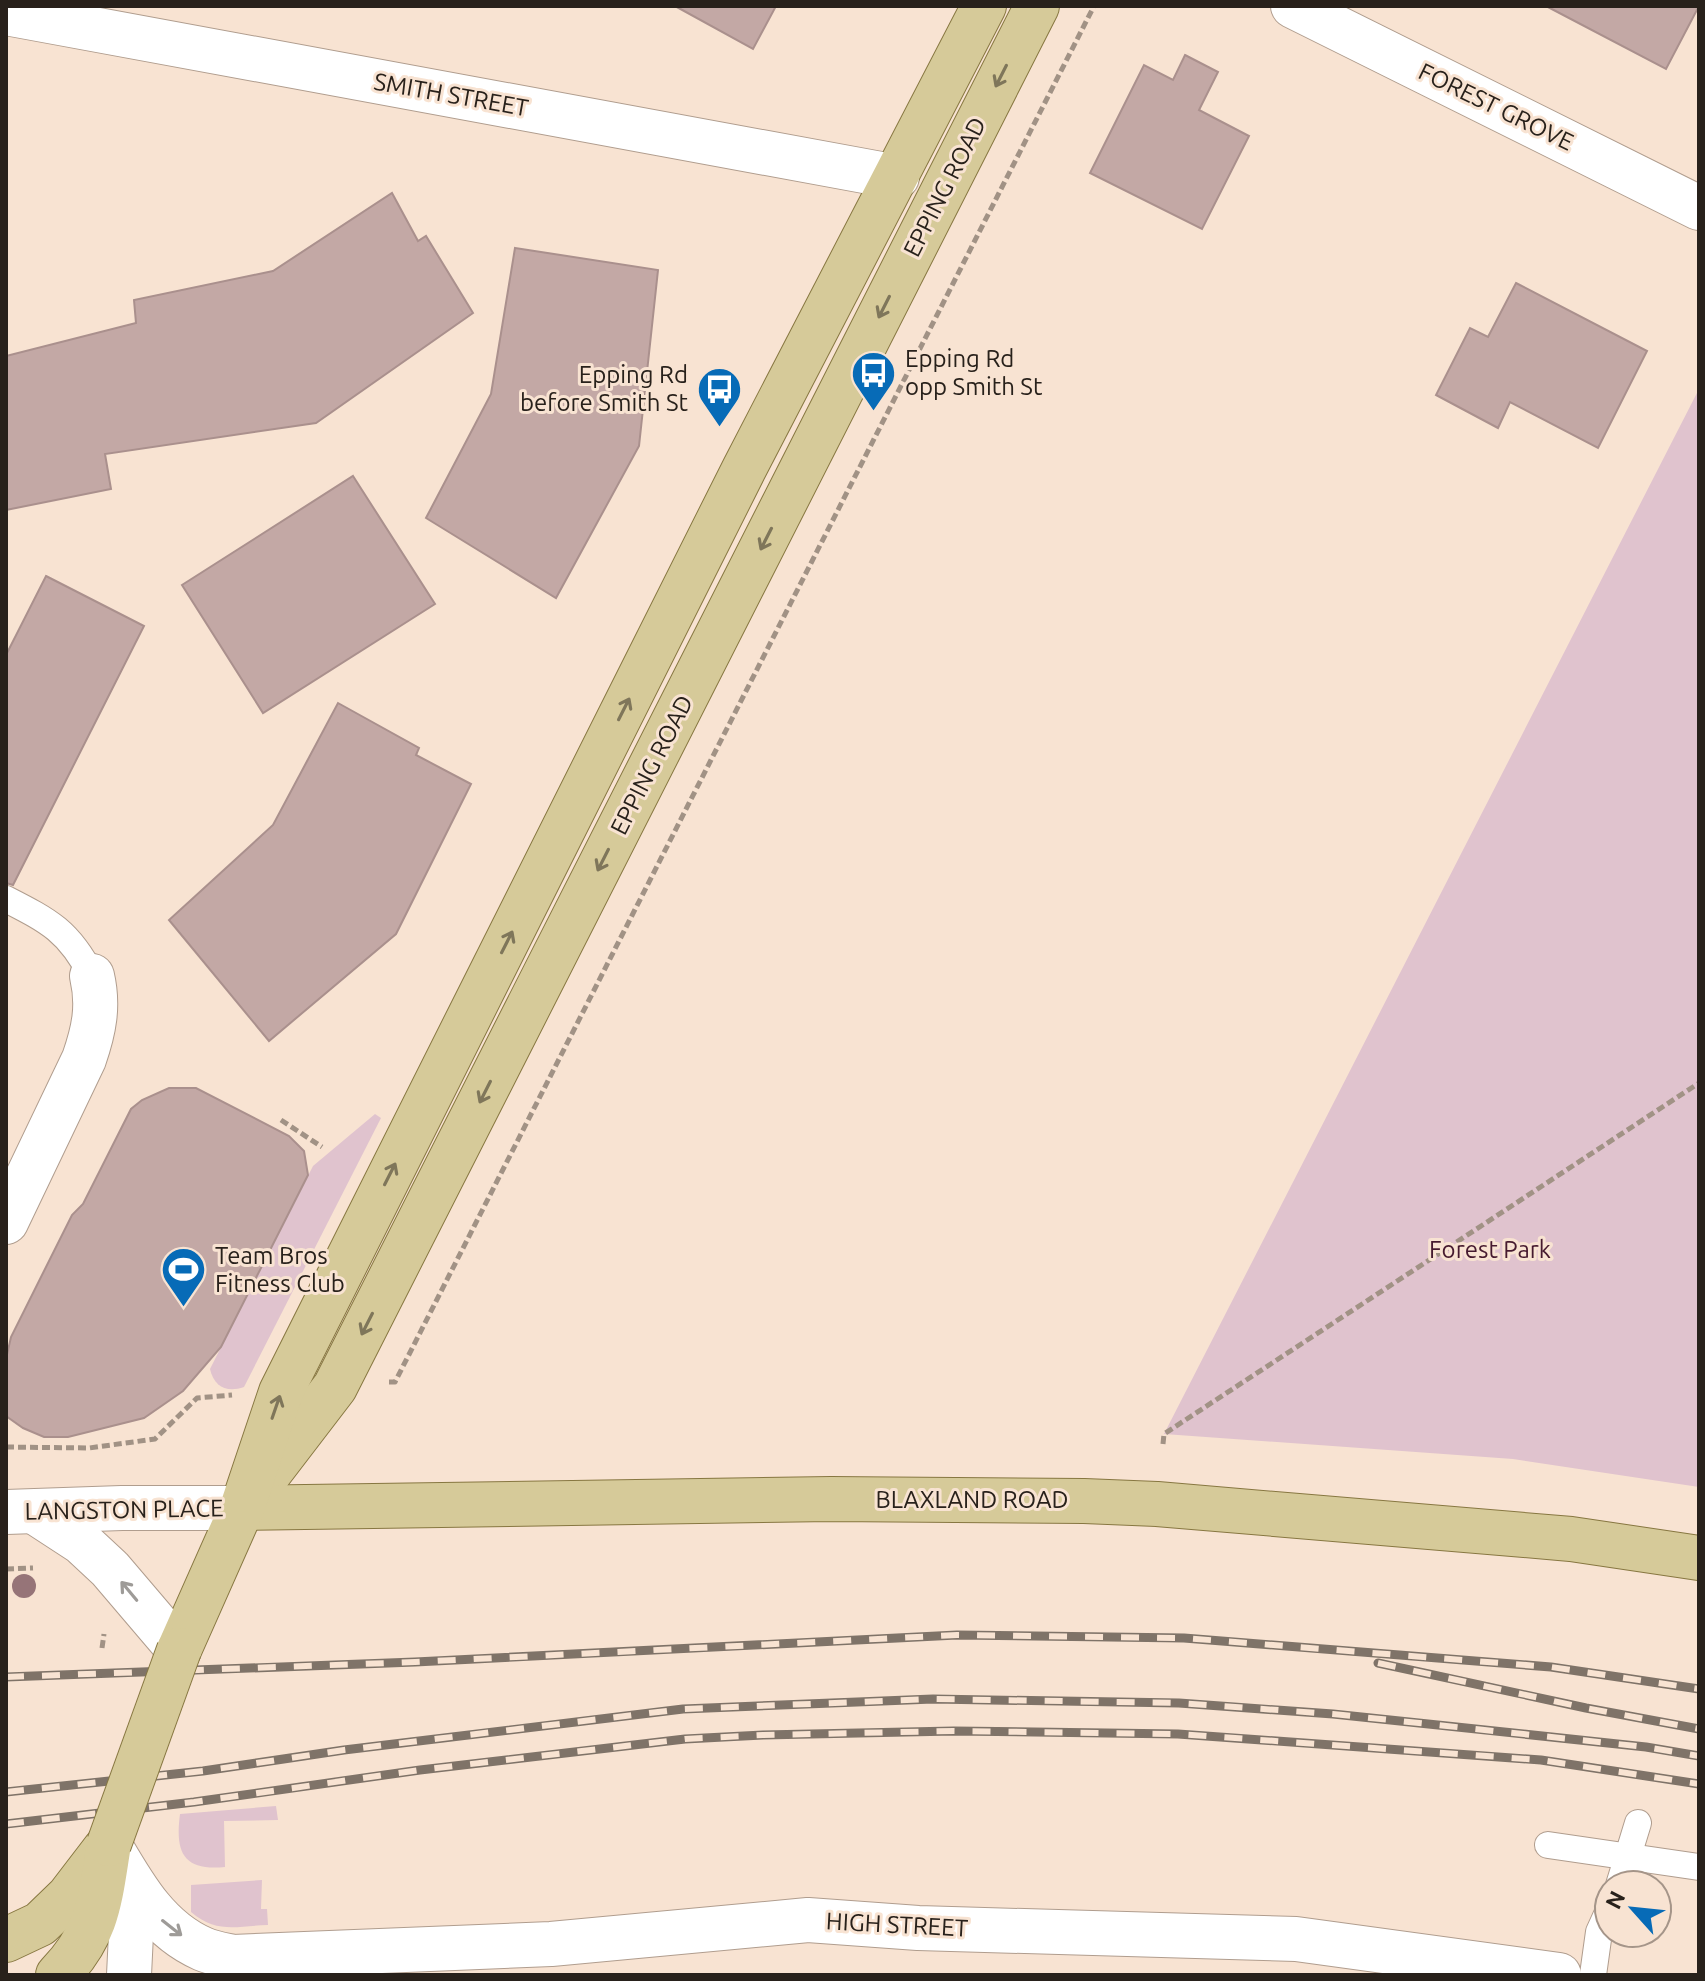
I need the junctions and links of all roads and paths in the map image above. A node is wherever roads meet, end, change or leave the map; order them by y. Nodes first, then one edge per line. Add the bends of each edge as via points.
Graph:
1 (984, 6) edge
2 (1037, 6) edge
3 (1094, 6) edge
4 (1293, 6) edge
5 (6, 13) edge
6 (897, 177) junction
7 (1699, 208) edge
8 (6, 899) edge
9 (92, 976) joint
10 (1699, 1083) edge
11 (281, 1120) dead end
12 (322, 1147) dead end
13 (6, 1222) edge
14 (381, 1383) dead end
15 (240, 1395) dead end
16 (1163, 1444) dead end
17 (6, 1447) edge
18 (242, 1508) junction
19 (20, 1512) edge
20 (1699, 1558) edge
21 (179, 1650) junction
22 (1638, 1823) dead end
23 (109, 1844) junction
24 (1548, 1845) dead end
25 (1629, 1858) junction
26 (1699, 1867) edge
27 (1625, 1869) edge
28 (6, 1940) edge
29 (1597, 1949) edge
30 (233, 1957) junction
31 (58, 1975) edge
32 (129, 1975) edge
33 (192, 1975) edge
34 (1559, 1975) edge
35 (1593, 1975) edge

1 - 6 main road, EPPING ROAD
2 -> 18 main road, EPPING ROAD via 335,1387
3 - 14 path via 395,1382
4 - 7 street, FOREST GROVE
5 - 6 street, SMITH STREET
18 -> 6 main road, EPPING ROAD via 281,1392 737,483
8 - 9 lane via 67,937
9 - 13 street via 97,1003 84,1059
10 - 16 path via 1164,1434
11 - 12 path
15 - 17 path via 197,1398 155,1439 89,1448
18 - 19 street, LANGSTON PLACE
18 - 20 main road, BLAXLAND ROAD via 831,1499 1084,1501 1571,1539
18 - 21 main road, EPPING ROAD
21 -> 19 street via 81,1542
21 - 23 main road, EPPING ROAD, bridge
22 - 25 lane
23 - 28 main road via 40,1924
23 -> 30 street, HIGH STREET via 134,1888 169,1928 204,1950
23 - 31 main road via 92,1930
23 - 32 street via 131,1934
24 - 25 lane
25 - 26 lane
25 - 27 lane
29 - 35 lane
30 - 33 street, HIGH STREET
30 - 34 street, HIGH STREET via 551,1944 808,1920 1296,1939

